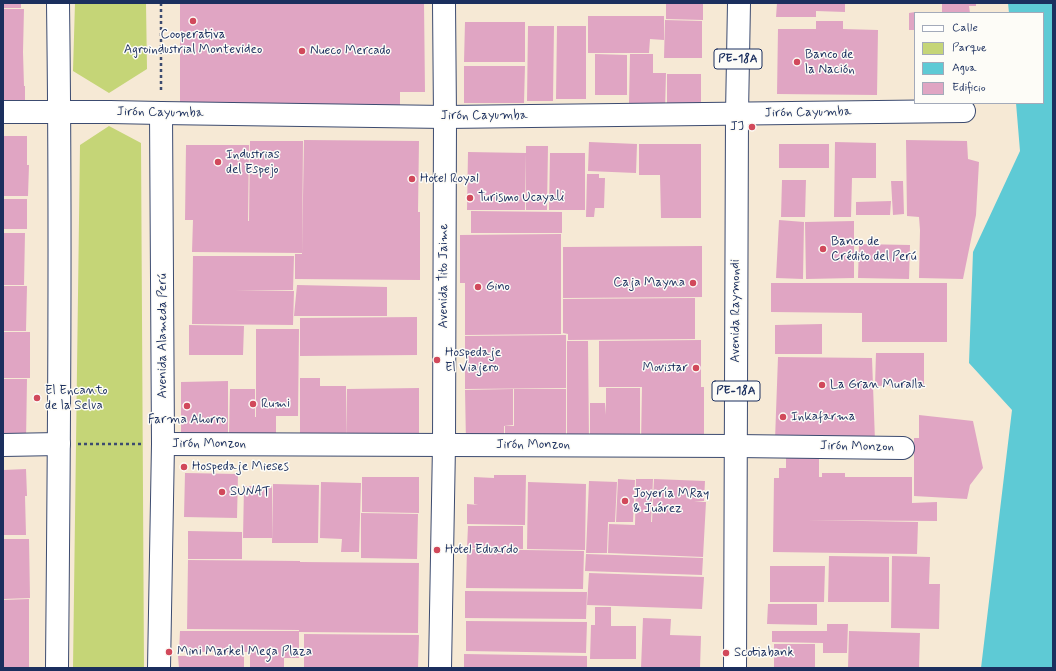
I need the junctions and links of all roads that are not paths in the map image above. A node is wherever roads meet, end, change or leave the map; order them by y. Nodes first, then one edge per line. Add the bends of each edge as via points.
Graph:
1 (58, 3) edge
2 (444, 3) edge
3 (739, 3) edge
4 (964, 111) dead end
5 (3, 112) edge
6 (59, 112) junction
7 (162, 113) junction
8 (737, 114) junction
9 (445, 117) junction
10 (59, 444) junction
11 (163, 444) junction
12 (3, 445) edge
13 (444, 445) junction
14 (736, 446) junction
15 (903, 448) dead end
16 (57, 668) edge
17 (159, 668) edge
18 (440, 668) edge
19 (735, 668) edge

1 - 6 main road
2 - 9 main road, Avenida Tito Jaime
3 - 8 main road, Avenida Raymondi / PE-18A
4 - 8 main road, Jirón Cayumba
5 - 6 main road, Jirón Cayumba
6 - 7 main road, Jirón Cayumba
6 - 10 main road
7 - 9 main road, Jirón Cayumba
7 - 11 main road, Avenida Alameda Perú
8 - 9 main road, Jirón Cayumba
8 - 14 main road, Avenida Raymondi / PE-18A
9 - 13 main road, Avenida Tito Jaime
10 - 12 main road
10 - 16 main road
11 - 13 main road, Jirón Monzon
11 - 17 main road, Avenida Alameda Perú
13 - 14 main road, Jirón Monzon
13 - 18 main road, Avenida Tito Jaime
14 - 15 main road, Jirón Monzon
14 - 19 main road, Avenida Raymondi / PE-18A

